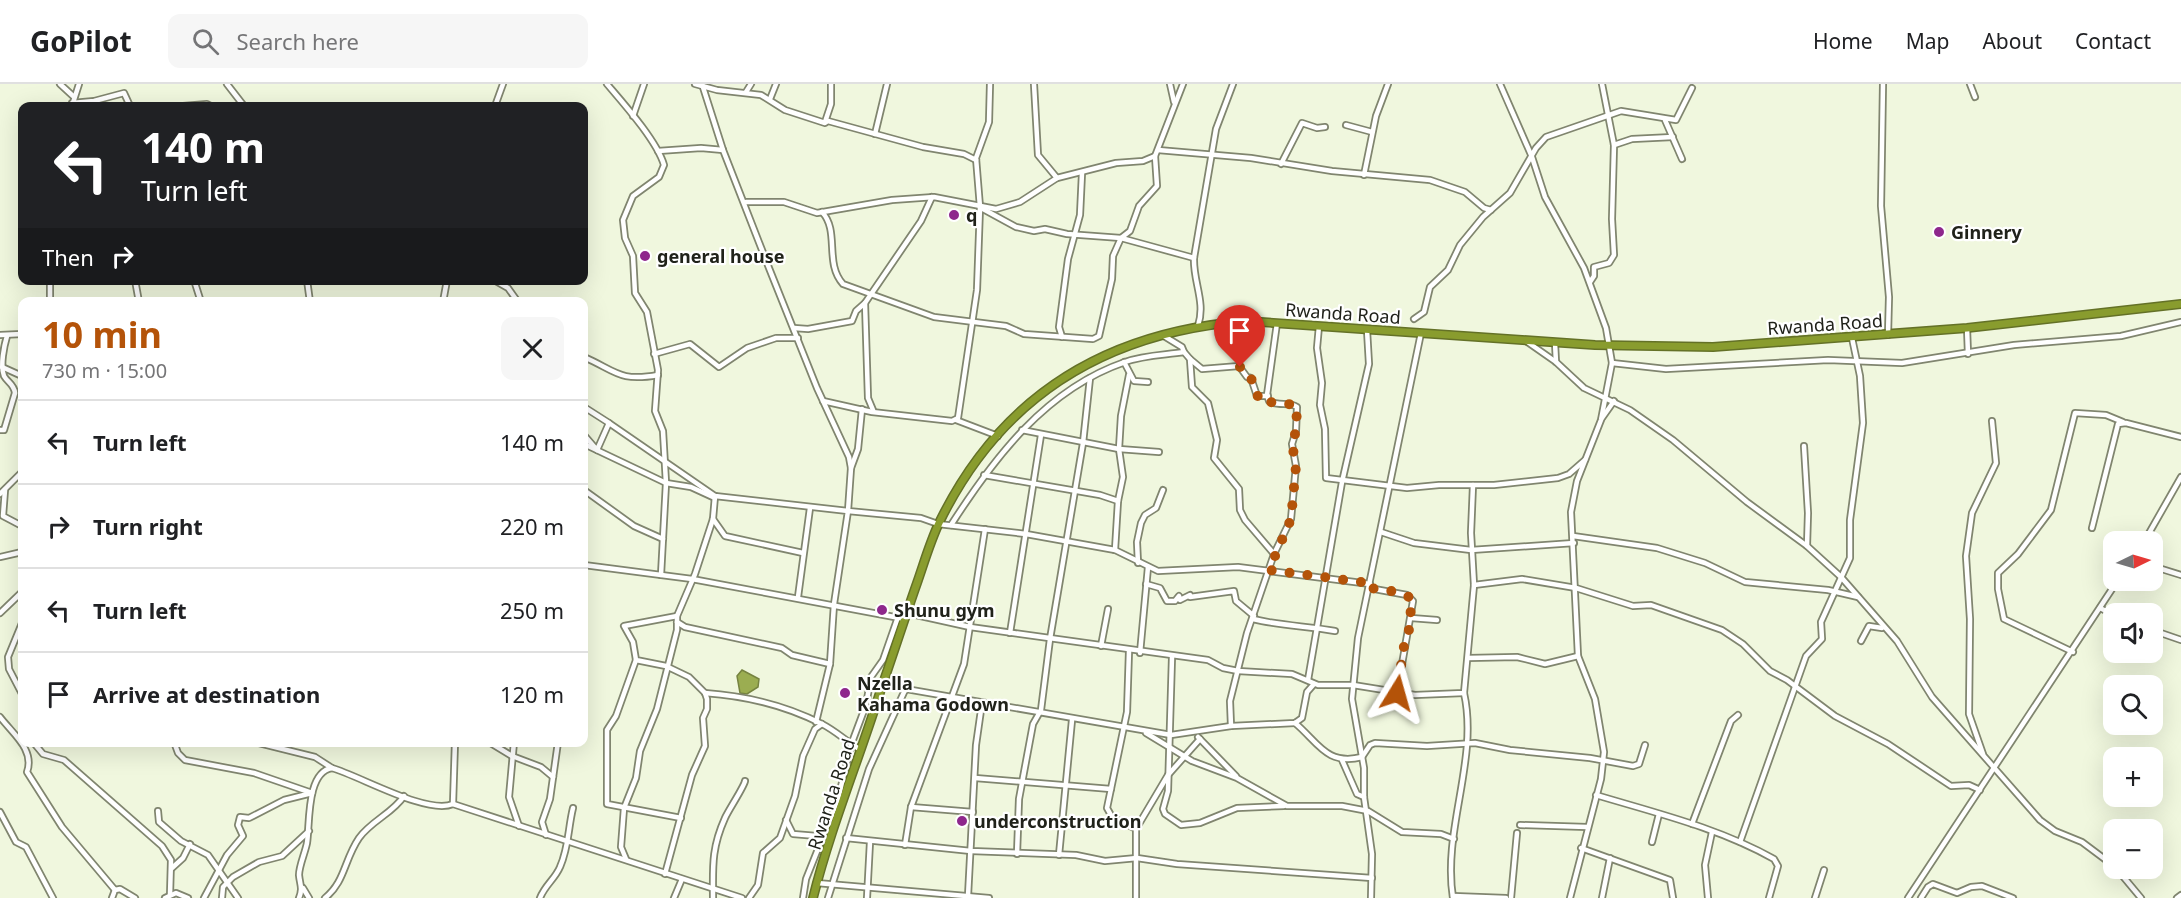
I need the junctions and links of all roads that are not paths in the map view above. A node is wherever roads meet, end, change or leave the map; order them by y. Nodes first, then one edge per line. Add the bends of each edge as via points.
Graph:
1 (60, 84) edge
2 (79, 84) edge
3 (227, 84) edge
4 (503, 84) edge
5 (607, 84) edge
6 (644, 84) edge
7 (695, 84) edge
8 (751, 84) edge
9 (776, 84) edge
10 (831, 84) edge
11 (887, 84) edge
12 (990, 84) edge
13 (1034, 84) edge
14 (1170, 84) edge
15 (1183, 84) edge
16 (1233, 84) edge
17 (1388, 84) edge
18 (1500, 84) edge
19 (1505, 84) edge
20 (1602, 84) edge
21 (1883, 84) edge
22 (1970, 84) edge
23 (702, 85) edge
24 (1692, 88) dead end
25 (746, 92) junction
26 (1502, 92) junction
27 (73, 96) junction
28 (1975, 97) dead end
29 (770, 99) junction
30 (72, 102) edge
31 (92, 102) edge
32 (128, 102) edge
33 (241, 102) edge
34 (496, 102) edge
35 (1174, 105) junction
36 (633, 116) junction
37 (1609, 117) junction
38 (1665, 120) junction
39 (825, 123) junction
40 (1346, 125) dead end
41 (1325, 127) dead end
42 (1372, 132) junction
43 (875, 134) junction
44 (1673, 138) junction
45 (1614, 145) junction
46 (723, 150) junction
47 (1158, 150) junction
48 (658, 151) junction
49 (1211, 155) junction
50 (1155, 156) junction
51 (1532, 157) junction
52 (1682, 159) dead end
53 (976, 160) junction
54 (1281, 164) junction
55 (1082, 173) junction
56 (1364, 175) junction
57 (1057, 178) junction
58 (932, 197) junction
59 (746, 202) junction
60 (980, 207) junction
61 (1491, 210) junction
62 (822, 212) junction
63 (1076, 233) junction
64 (1121, 238) junction
65 (1194, 258) junction
66 (1590, 282) junction
67 (503, 285) edge
68 (872, 294) junction
69 (514, 297) edge
70 (865, 303) junction
71 (2181, 304) edge
72 (1414, 319) dead end
73 (2181, 321) edge
74 (972, 322) junction
75 (1277, 323) junction
76 (1198, 326) junction
77 (1319, 327) junction
78 (794, 328) junction
79 (1967, 328) junction
80 (1367, 330) junction
81 (1421, 333) junction
82 (1162, 334) junction
83 (0, 335) edge
84 (18, 335) edge
85 (1888, 335) junction
86 (7, 336) junction
87 (1062, 337) junction
88 (798, 338) junction
89 (1852, 338) junction
90 (1526, 341) junction
91 (1555, 343) junction
92 (1609, 346) junction
93 (1184, 352) junction
94 (654, 354) junction
95 (1968, 354) junction
96 (1, 357) edge
97 (588, 359) edge
98 (1190, 359) junction
99 (1857, 361) junction
100 (1124, 362) junction
101 (1556, 362) junction
102 (1611, 363) junction
103 (2, 367) junction
104 (18, 374) edge
105 (658, 375) junction
106 (1129, 375) junction
107 (1090, 378) junction
108 (0, 379) edge
109 (9, 381) junction
110 (1148, 382) dead end
111 (1268, 396) junction
112 (1605, 397) junction
113 (823, 401) junction
114 (1614, 401) junction
115 (862, 409) junction
116 (588, 410) edge
117 (873, 410) junction
118 (956, 420) junction
119 (1601, 420) junction
120 (1992, 421) dead end
121 (2122, 422) junction
122 (609, 423) junction
123 (0, 430) edge
124 (1022, 430) junction
125 (1041, 435) junction
126 (998, 436) junction
127 (2181, 437) edge
128 (588, 440) edge
129 (1083, 442) junction
130 (588, 446) edge
131 (1804, 446) dead end
132 (1119, 449) junction
133 (597, 450) junction
134 (1159, 452) dead end
135 (1587, 457) junction
136 (666, 464) junction
137 (851, 468) junction
138 (984, 475) junction
139 (18, 476) edge
140 (2181, 477) edge
141 (1342, 482) junction
142 (666, 483) junction
143 (1389, 484) junction
144 (2179, 484) edge
145 (1034, 485) junction
146 (1473, 486) junction
147 (5, 490) junction
148 (1163, 490) dead end
149 (1075, 491) junction
150 (588, 493) edge
151 (0, 494) edge
152 (715, 497) junction
153 (1118, 501) junction
154 (810, 508) junction
155 (848, 511) junction
156 (713, 519) junction
157 (18, 523) edge
158 (938, 524) junction
159 (951, 525) junction
160 (985, 528) junction
161 (2092, 528) dead end
162 (2151, 531) edge
163 (1381, 532) junction
164 (1026, 534) junction
165 (1573, 536) junction
166 (663, 539) junction
167 (1067, 542) junction
168 (1574, 543) junction
169 (1807, 546) junction
170 (1115, 550) junction
171 (1472, 550) junction
172 (18, 553) edge
173 (802, 553) junction
174 (1274, 554) junction
175 (0, 557) edge
176 (1138, 562) junction
177 (588, 566) edge
178 (1148, 567) junction
179 (2163, 569) edge
180 (1269, 570) junction
181 (2181, 575) edge
182 (661, 576) junction
183 (1841, 577) junction
184 (1326, 578) junction
185 (692, 579) junction
186 (1146, 584) junction
187 (1474, 585) junction
188 (1370, 586) junction
189 (1576, 588) junction
190 (1836, 591) junction
191 (2111, 591) edge
192 (18, 596) edge
193 (798, 597) junction
194 (1860, 598) junction
195 (834, 604) junction
196 (1108, 609) dead end
197 (2100, 609) junction
198 (2103, 610) edge
199 (0, 614) edge
200 (677, 616) junction
201 (903, 616) junction
202 (1253, 617) junction
203 (1411, 618) junction
204 (1437, 620) dead end
205 (677, 622) junction
206 (1318, 626) junction
207 (970, 627) junction
208 (1884, 629) junction
209 (1335, 631) dead end
210 (18, 633) edge
211 (1010, 633) junction
212 (2163, 634) edge
213 (1050, 639) junction
214 (2181, 640) edge
215 (1861, 641) dead end
216 (1101, 646) junction
217 (1129, 651) junction
218 (2073, 652) junction
219 (1140, 653) junction
220 (1578, 656) junction
221 (1172, 657) junction
222 (1468, 658) junction
223 (636, 660) junction
224 (830, 664) junction
225 (666, 666) junction
226 (1238, 671) junction
227 (871, 677) junction
228 (1308, 680) junction
229 (883, 683) junction
230 (1314, 684) junction
231 (1353, 685) junction
232 (18, 686) edge
233 (1794, 687) junction
234 (905, 690) junction
235 (705, 693) junction
236 (1397, 693) junction
237 (1464, 693) junction
238 (951, 697) junction
239 (982, 703) junction
240 (1039, 713) junction
241 (1738, 715) dead end
242 (0, 717) edge
243 (1072, 720) junction
244 (819, 723) junction
245 (1295, 723) junction
246 (1231, 726) junction
247 (1123, 728) junction
248 (1144, 731) junction
249 (1194, 733) junction
250 (1172, 735) junction
251 (18, 739) edge
252 (1200, 739) junction
253 (1465, 744) junction
254 (851, 745) junction
255 (1645, 745) dead end
256 (25, 747) edge
257 (37, 747) edge
258 (176, 747) edge
259 (274, 747) edge
260 (454, 747) edge
261 (497, 747) edge
262 (513, 747) edge
263 (557, 747) edge
264 (1169, 748) junction
265 (861, 750) junction
266 (1983, 755) junction
267 (512, 756) junction
268 (1184, 757) junction
269 (1362, 757) junction
270 (1342, 760) junction
271 (1604, 761) junction
272 (332, 768) junction
273 (1994, 770) junction
274 (1168, 775) junction
275 (553, 777) junction
276 (975, 778) junction
277 (1238, 778) junction
278 (745, 781) dead end
279 (1022, 781) junction
280 (1066, 785) junction
281 (1111, 789) junction
282 (1980, 790) junction
283 (312, 792) junction
284 (1596, 795) junction
285 (404, 796) junction
286 (1364, 797) junction
287 (453, 804) junction
288 (1287, 806) junction
289 (573, 807) dead end
290 (911, 807) junction
291 (624, 808) junction
292 (158, 811) dead end
293 (1368, 811) junction
294 (0, 812) edge
295 (973, 812) junction
296 (1659, 814) junction
297 (681, 818) junction
298 (786, 819) junction
299 (1692, 824) junction
300 (1520, 825) dead end
301 (519, 826) junction
302 (1587, 827) junction
303 (1136, 830) junction
304 (309, 831) junction
305 (1712, 832) junction
306 (1517, 833) dead end
307 (546, 835) junction
308 (846, 838) junction
309 (1454, 839) junction
310 (870, 842) junction
311 (1652, 842) dead end
312 (1740, 842) junction
313 (570, 843) junction
314 (821, 843) junction
315 (190, 844) junction
316 (905, 845) junction
317 (1581, 848) junction
318 (971, 851) junction
319 (1017, 854) junction
320 (1059, 855) junction
321 (1137, 858) junction
322 (1610, 858) junction
323 (2103, 858) edge
324 (626, 859) junction
325 (172, 868) junction
326 (1824, 870) dead end
327 (220, 872) junction
328 (665, 874) junction
329 (1372, 878) junction
330 (682, 879) junction
331 (2125, 879) edge
332 (228, 883) junction
333 (817, 883) junction
334 (833, 886) junction
335 (303, 888) junction
336 (714, 888) junction
337 (867, 889) junction
338 (115, 890) junction
339 (911, 895) edge
340 (2181, 895) edge
341 (167, 896) edge
342 (968, 896) junction
343 (1453, 897) edge
344 (53, 898) edge
345 (112, 898) edge
346 (135, 898) edge
347 (188, 898) edge
348 (204, 898) edge
349 (222, 898) edge
350 (238, 898) edge
351 (300, 898) edge
352 (309, 898) edge
353 (325, 898) edge
354 (540, 898) edge
355 (674, 898) edge
356 (712, 898) edge
357 (742, 898) edge
358 (749, 898) edge
359 (803, 898) edge
360 (813, 898) edge
361 (828, 898) edge
362 (867, 898) edge
363 (989, 898) edge
364 (1136, 898) edge
365 (1371, 898) edge
366 (1509, 898) edge
367 (1570, 898) edge
368 (1602, 898) edge
369 (1673, 898) edge
370 (1708, 898) edge
371 (1769, 898) edge
372 (1815, 898) edge
373 (1908, 898) edge
374 (1920, 898) edge
375 (2013, 898) edge
376 (2141, 898) edge
377 (2176, 898) edge

1 - 27 street
2 - 27 street
3 - 33 street
4 - 34 street
5 - 36 street
6 - 36 street
7 - 23 street
8 - 25 street
9 - 29 street
10 - 39 street via 831,104
11 - 43 street
12 - 53 street via 989,122
13 - 57 street via 1038,155
14 - 35 street
15 - 35 street
16 - 49 street
17 - 42 street
18 - 26 street
19 - 26 street
20 - 37 street
21 - 85 street via 1881,206 1889,297
22 - 28 street
23 - 25 street
23 - 46 street
24 - 38 street via 1678,119
25 - 29 street
26 - 51 street
27 - 30 street
29 - 39 street via 785,110
31 - 32 street via 124,93
35 - 47 street
36 - 48 street
37 - 38 street via 1625,111
37 - 45 street
37 - 51 street via 1546,136
38 - 44 street
39 - 43 street
40 - 42 street
41 - 54 street via 1302,123
42 - 56 street
43 - 53 street
44 - 45 street via 1632,139
44 - 52 street
45 - 66 street via 1614,255 1608,263 1594,267
46 - 48 street
46 - 59 street
47 - 49 street
47 - 50 street
48 - 94 street via 663,173 633,196 623,220 633,256 635,293 647,312
49 - 54 street
49 - 65 street
50 - 55 street
50 - 64 street via 1157,186 1139,206 1127,235
51 - 61 street via 1510,193
51 - 66 street via 1545,197
53 - 60 street
54 - 56 street
55 - 57 street
55 - 63 street
56 - 61 street via 1441,183 1465,192
57 - 60 street via 1016,204 996,209
58 - 60 street
58 - 62 street
58 - 68 street via 921,221
59 - 62 street via 784,202
59 - 78 street
60 - 63 street via 1012,226
60 - 74 street
61 - 72 street via 1460,245 1444,275 1431,285 1425,310
62 - 68 street via 830,222 832,261 839,279
63 - 64 street
63 - 87 street via 1068,259 1059,327
64 - 65 street
64 - 87 street via 1112,260 1112,279 1099,336
65 - 76 street via 1194,278 1201,298
66 - 92 street
67 - 69 street
68 - 70 street
68 - 74 street via 934,317
70 - 78 street via 852,321
70 - 117 street via 868,398
71 - 79 highway, Rwanda Road
73 - 95 street via 2121,336 2014,345
74 - 87 street via 1006,326 1024,334
74 - 118 street
75 - 76 highway, Rwanda Road via 1246,321
75 - 77 highway, Rwanda Road
75 - 111 street
76 - 82 highway, Rwanda Road
77 - 80 highway, Rwanda Road
77 - 141 street via 1324,475
78 - 88 street
79 - 85 highway, Rwanda Road
79 - 95 street
80 - 81 highway, Rwanda Road
80 - 141 street via 1369,364
81 - 90 highway, Rwanda Road
81 - 143 street
82 - 93 street
82 - 126 highway, Rwanda Road via 1107,354 1067,375 1020,412
83 - 86 street
84 - 86 street
85 - 89 highway, Rwanda Road
86 - 96 street
88 - 94 street via 776,338 747,348 719,367 690,344
88 - 113 street
89 - 92 highway, Rwanda Road via 1713,347
89 - 99 street
90 - 91 highway, Rwanda Road
90 - 101 street
91 - 92 highway, Rwanda Road
91 - 101 street
92 - 102 street
93 - 98 street
93 - 100 street
94 - 105 street
95 - 99 street via 1902,363
96 - 103 street
97 - 105 street via 615,374 636,379
98 - 111 street via 1202,369 1239,366 1251,378 1257,396
98 - 174 street via 1192,387 1208,403 1217,440 1214,458 1239,489 1240,510 1245,520
99 - 102 street via 1686,369
99 - 183 street via 1863,423 1850,520 1850,558
100 - 106 street
100 - 107 street
101 - 112 street via 1584,388
102 - 112 street
103 - 104 street
103 - 109 street
105 - 136 street via 655,411 663,431
106 - 110 street via 1136,382
106 - 132 street
107 - 124 street
107 - 129 street
108 - 109 street
109 - 123 street via 15,393 4,430
111 - 174 street via 1272,403 1293,404 1297,411 1292,444 1296,466 1291,519
112 - 114 street
112 - 119 street
113 - 115 street
113 - 137 street
114 - 119 street
114 - 169 street via 1673,440
115 - 117 street
115 - 137 street via 858,448
116 - 122 street
117 - 118 street
118 - 126 street
119 - 135 street
120 - 266 street via 1996,464 1972,513 1966,556 1969,714
121 - 127 street
121 - 161 street via 2116,427
121 - 218 street via 2106,415 2075,413 2051,510 1998,573 2004,619
122 - 133 street
122 - 136 street
124 - 125 street
124 - 138 street
125 - 129 street
125 - 145 street
126 - 158 highway, Rwanda Road via 969,472
128 - 133 street
129 - 132 street
129 - 149 street
130 - 133 street
131 - 169 street
132 - 134 street
132 - 153 street via 1123,477
133 - 142 street
135 - 146 street via 1569,474 1558,478
135 - 165 street via 1573,494
136 - 142 street
136 - 152 street via 697,480
137 - 155 street
138 - 145 street
138 - 159 street
139 - 147 street
140 - 144 street
141 - 143 street
141 - 184 street
142 - 152 street via 691,487
142 - 166 street
143 - 146 street via 1407,488
143 - 163 street
144 - 162 street
145 - 149 street
145 - 164 street
146 - 171 street
147 - 151 street
147 - 157 street via 3,516
148 - 176 street via 1156,508 1141,523
149 - 153 street
149 - 167 street
150 - 166 street via 634,526
152 - 154 street
152 - 156 street
153 - 170 street
154 - 155 street
154 - 173 street
155 - 158 street via 921,518
155 - 195 street
156 - 173 street via 728,537
156 - 185 street
158 - 159 street
158 - 201 highway, Rwanda Road
159 - 160 street
160 - 164 street
160 - 207 street
163 - 171 street via 1414,543
163 - 188 street
164 - 167 street
164 - 211 street
165 - 168 street
165 - 190 street via 1657,548 1705,563 1745,582
166 - 182 street
167 - 170 street
167 - 213 street
168 - 171 street
168 - 189 street
169 - 183 street
170 - 176 street
171 - 187 street
172 - 175 street
173 - 193 street
174 - 180 street
176 - 178 street
177 - 182 street
178 - 180 street via 1162,571 1215,566
178 - 186 street
179 - 181 street
180 - 184 street
180 - 202 street
182 - 185 street
183 - 190 street
183 - 194 street
184 - 188 street
184 - 206 street
185 - 193 street
185 - 200 street
186 - 202 street via 1160,588 1167,601 1175,601 1179,596 1180,600 1190,595 1234,591 1236,601
186 - 219 street
187 - 189 street via 1522,579
187 - 222 street
188 - 203 street via 1409,596 1413,601
188 - 231 street via 1358,638
189 - 220 street
189 - 233 street via 1632,606 1651,605 1722,630
190 - 194 street
190 - 233 street via 1821,621 1822,639 1806,656
191 - 197 street
192 - 199 street
193 - 195 street
194 - 208 street
195 - 201 street
195 - 224 street
196 - 216 street
197 - 198 street
197 - 218 street
200 - 205 street
200 - 223 street via 624,626 633,642
201 - 207 street
201 - 227 street
201 - 229 highway, Rwanda Road
202 - 206 street via 1284,626
202 - 226 street
203 - 204 street
203 - 236 street
205 - 224 street
205 - 225 street
206 - 209 street
206 - 228 street
207 - 211 street
207 - 238 street via 964,664
208 - 215 street via 1869,626
208 - 266 street via 1903,649 1932,697
210 - 232 street via 8,657
211 - 213 street
212 - 214 street
213 - 216 street
213 - 240 street
216 - 217 street
217 - 219 street
217 - 247 street
218 - 273 street
219 - 221 street
220 - 222 street via 1545,664 1517,657
220 - 271 street via 1598,709
221 - 226 street via 1208,660
221 - 250 street
222 - 237 street
223 - 225 street
223 - 291 street via 607,730 607,804
224 - 244 street
225 - 235 street via 692,679
225 - 291 street via 657,708
226 - 228 street via 1275,672
226 - 246 street via 1230,701
227 - 229 street
227 - 254 street via 866,705
228 - 230 street
229 - 234 street
229 - 265 highway, Rwanda Road
230 - 231 street
230 - 245 street via 1307,692 1302,718
231 - 236 street
231 - 269 street
233 - 282 street via 1835,717 1888,744 1951,786 1969,785
233 - 312 street
234 - 238 street
234 - 308 street via 874,755
235 - 244 street via 763,700
235 - 297 street via 705,746
236 - 237 street
237 - 253 street
238 - 239 street
238 - 290 street
239 - 240 street
239 - 276 street
240 - 243 street
240 - 279 street via 1033,724
241 - 299 street via 1731,721
242 - 251 street
243 - 247 street
243 - 280 street
244 - 254 street
244 - 298 street via 805,750
245 - 246 street
245 - 270 street via 1317,748
246 - 249 street
247 - 248 street
247 - 281 street
248 - 250 street
248 - 264 street
249 - 250 street
249 - 252 street
250 - 264 street
252 - 268 street
252 - 277 street
253 - 269 street via 1427,747 1375,743
253 - 271 street
253 - 309 street
254 - 265 street
254 - 314 street via 838,799
255 - 271 street via 1638,765
256 - 338 street via 30,763 27,772 62,827
257 - 325 street via 43,754 64,760 123,810 162,846
258 - 283 street via 185,760 254,773
259 - 272 street via 315,757
260 - 287 street
261 - 267 street
262 - 267 street
263 - 275 street
264 - 268 street
264 - 274 street
265 - 333 highway, Rwanda Road
266 - 273 street
267 - 275 street via 541,766
267 - 301 street via 509,797
268 - 274 street
268 - 277 street
269 - 270 street
269 - 286 street
270 - 286 street via 1357,794
271 - 284 street
272 - 283 street via 318,778
272 - 285 street
273 - 282 street
273 - 323 street via 2040,820
274 - 288 street via 1163,809 1181,825 1200,823 1237,808
274 - 303 street
275 - 307 street via 542,822
276 - 279 street
276 - 295 street
277 - 288 street
278 - 336 street via 723,822 715,849 711,870
279 - 280 street
279 - 319 street
280 - 281 street
280 - 320 street
281 - 303 street via 1108,811
282 - 373 street
283 - 304 street
283 - 327 street via 284,800 249,818 240,817 237,824 243,836 227,855
284 - 296 street
284 - 302 street
285 - 287 street via 440,807
285 - 353 street via 362,834 346,860 339,885
286 - 293 street
287 - 301 street
288 - 293 street via 1330,804
289 - 313 street
290 - 295 street
290 - 316 street
291 - 297 street
291 - 324 street via 621,847
292 - 315 street via 159,822
293 - 309 street via 1402,832 1441,834
293 - 329 street
294 - 344 street via 16,842 26,847
295 - 318 street
296 - 299 street
296 - 311 street
297 - 328 street
298 - 314 street via 793,834 817,837
298 - 358 street via 780,838 761,856 758,885
299 - 305 street
300 - 302 street
301 - 307 street
302 - 317 street
303 - 321 street
304 - 332 street via 282,856 259,862
304 - 335 street via 299,873
305 - 312 street
305 - 370 street via 1705,865
306 - 366 street
307 - 313 street
308 - 310 street
308 - 334 street
309 - 343 street via 1450,871
310 - 316 street
310 - 337 street
312 - 371 street via 1776,861 1778,867
313 - 324 street
313 - 354 street via 561,866
314 - 359 street via 806,879
315 - 325 street
315 - 327 street via 208,855
316 - 318 street
317 - 322 street
317 - 367 street
318 - 319 street
318 - 342 street
319 - 320 street
320 - 321 street via 1104,861
321 - 329 street
321 - 364 street
322 - 368 street
322 - 369 street via 1670,880
324 - 328 street
325 - 341 street
326 - 372 street
327 - 332 street
327 - 348 street
328 - 330 street
329 - 365 street
330 - 336 street
330 - 355 street
331 - 376 street
332 - 349 street via 223,886
332 - 350 street
333 - 334 street
333 - 360 highway, Rwanda Road
334 - 337 street
334 - 361 street
335 - 351 street
335 - 352 street
336 - 356 street
336 - 357 street
337 - 339 street
337 - 362 street
338 - 345 street
338 - 346 street
339 - 342 street
340 - 377 street
341 - 347 street via 179,893
342 - 363 street
343 - 366 street
374 - 375 street via 1933,884 1957,893 1982,886

